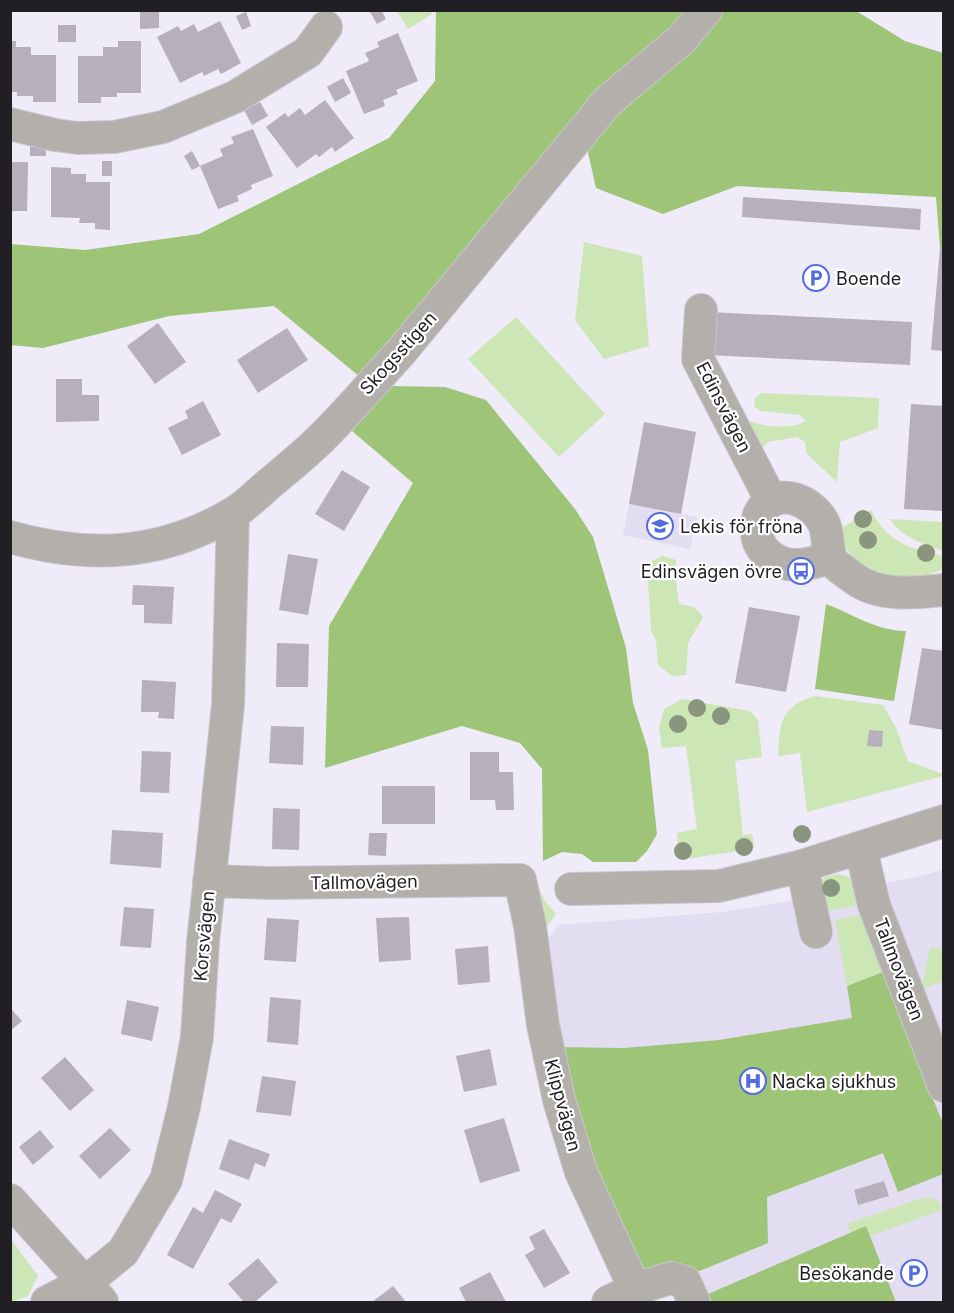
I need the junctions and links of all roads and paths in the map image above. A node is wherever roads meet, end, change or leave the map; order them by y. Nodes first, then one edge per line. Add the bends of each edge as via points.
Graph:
1 (706, 10) edge
2 (326, 27) dead end
3 (10, 124) edge
4 (701, 310) dead end
5 (771, 500) junction
6 (233, 514) junction
7 (10, 537) edge
8 (831, 558) junction
9 (944, 590) edge
10 (944, 821) edge
11 (861, 849) junction
12 (802, 866) junction
13 (520, 880) joint
14 (209, 881) junction
15 (572, 889) dead end
16 (816, 932) dead end
17 (944, 1086) edge
18 (10, 1200) edge
19 (94, 1292) edge
20 (622, 1295) edge
21 (47, 1302) edge
22 (694, 1302) edge

1 - 6 street, Skogsstigen via 682,39 607,102 374,381 312,447
2 - 3 street via 308,52 235,97 163,127 114,137 78,138
4 - 5 street, Edinsvägen via 698,359
5 - 8 street via 788,496 818,511
5 - 8 street via 759,512 757,527 758,542 765,553 792,565
6 - 7 street, Skogsstigen via 195,533 139,549 88,552
6 - 14 street, Korsvägen via 228,705
8 - 9 street via 857,580 877,589 919,593
10 - 11 street
11 - 12 street
11 - 17 street, Tallmovägen via 874,905
12 - 15 street via 719,886
12 - 16 street
13 - 14 street, Tallmovägen
13 - 20 street, Klippvägen via 559,1100
14 - 19 street, Korsvägen via 196,1037 166,1180
18 - 19 street
19 - 21 street, Korsvägen
20 - 22 street via 671,1278 684,1282

